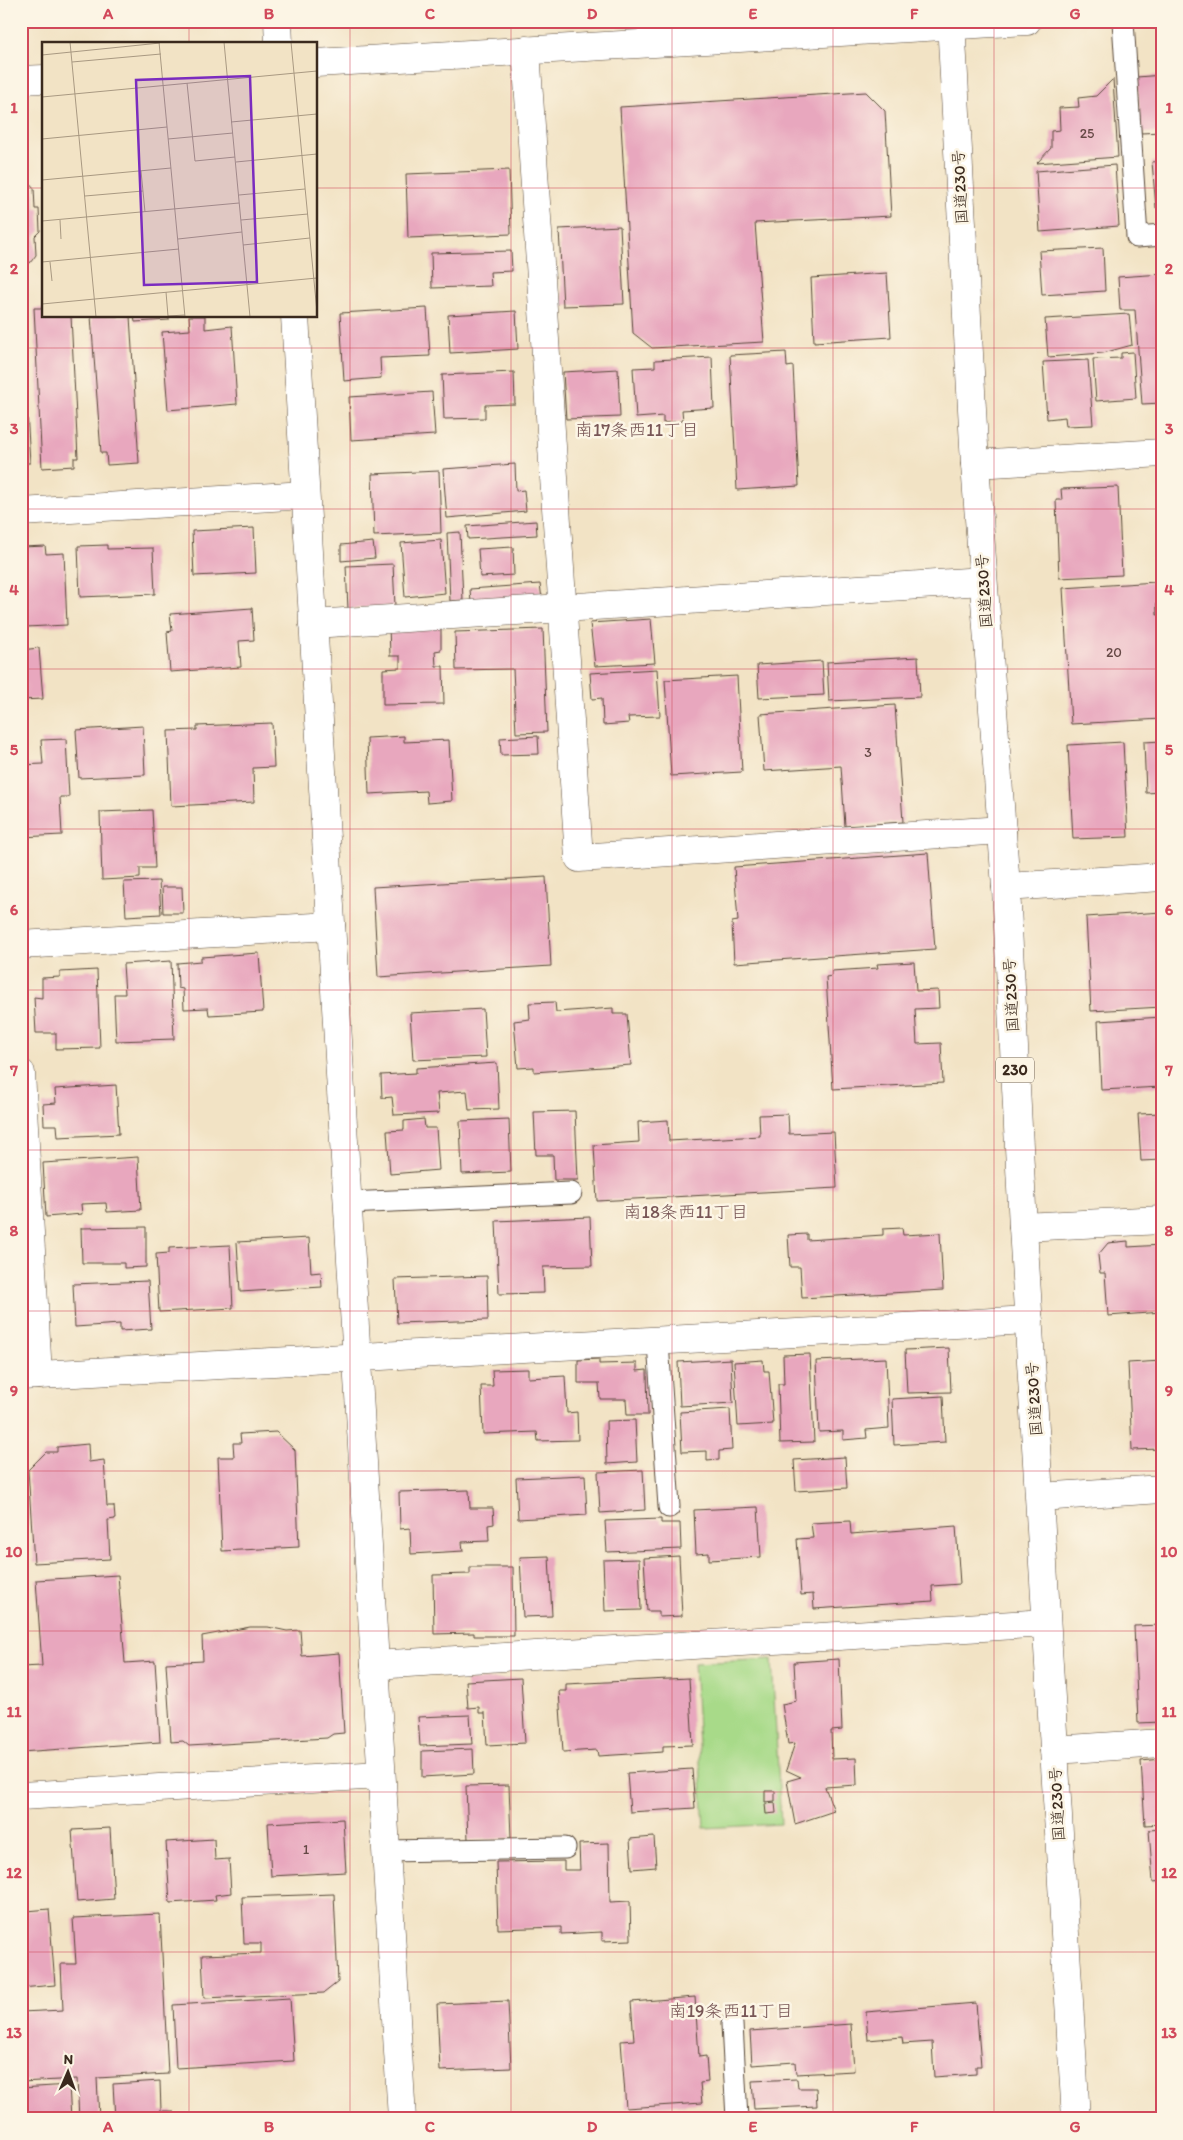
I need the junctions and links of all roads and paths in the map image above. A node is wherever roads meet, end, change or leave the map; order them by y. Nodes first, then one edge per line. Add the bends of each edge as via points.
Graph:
1 (278, 21) edge
2 (1027, 21) edge
3 (1123, 21) edge
4 (951, 24) edge
5 (279, 42) edge
6 (526, 50) junction
7 (318, 63) edge
8 (42, 78) edge
9 (21, 80) edge
10 (1162, 235) edge
11 (295, 318) edge
12 (1162, 453) edge
13 (975, 464) junction
14 (305, 496) junction
15 (21, 512) edge
16 (984, 581) junction
17 (562, 608) junction
18 (313, 624) junction
19 (1002, 830) junction
20 (1162, 877) edge
21 (1006, 887) junction
22 (331, 926) junction
23 (21, 945) edge
24 (21, 1073) edge
25 (24, 1157) edge
26 (571, 1193) dead end
27 (348, 1203) junction
28 (1162, 1220) edge
29 (1023, 1227) junction
30 (1029, 1320) junction
31 (658, 1342) junction
32 (357, 1358) junction
33 (30, 1376) edge
34 (1162, 1489) edge
35 (1040, 1498) junction
36 (669, 1507) dead end
37 (1046, 1623) junction
38 (375, 1665) junction
39 (1162, 1743) edge
40 (1054, 1750) junction
41 (381, 1775) junction
42 (21, 1796) edge
43 (566, 1848) dead end
44 (386, 1852) junction
45 (732, 2024) dead end
46 (402, 2119) edge
47 (737, 2119) edge
48 (1076, 2119) edge

1 - 5 main road
2 - 4 main road
3 - 10 lane via 1137,237
4 - 6 main road
4 - 13 main road, 国道230号 / 230
6 - 7 main road
6 - 17 main road
8 - 9 main road
11 - 14 main road
12 - 13 main road
13 - 16 main road, 国道230号 / 230
14 - 15 main road
14 - 18 main road
16 - 17 main road
16 - 19 main road, 国道230号 / 230
17 - 18 main road
17 - 19 main road via 578,858
18 - 22 main road
19 - 21 main road, 国道230号 / 230
20 - 21 main road
21 - 29 main road, 国道230号 / 230
22 - 23 main road
22 - 27 main road
24 - 25 main road
25 - 33 main road
26 - 27 lane
27 - 32 main road
28 - 29 main road
29 - 30 main road, 国道230号 / 230
30 - 31 main road
30 - 35 main road, 国道230号 / 230
31 - 32 main road
31 - 36 lane
32 - 33 main road
32 - 38 main road
34 - 35 main road
35 - 37 main road, 国道230号 / 230
37 - 38 main road
37 - 40 main road, 国道230号 / 230
38 - 41 main road
39 - 40 main road
40 - 48 main road, 国道230号 / 230
41 - 42 main road
41 - 44 main road
43 - 44 lane
44 - 46 main road
45 - 47 lane

